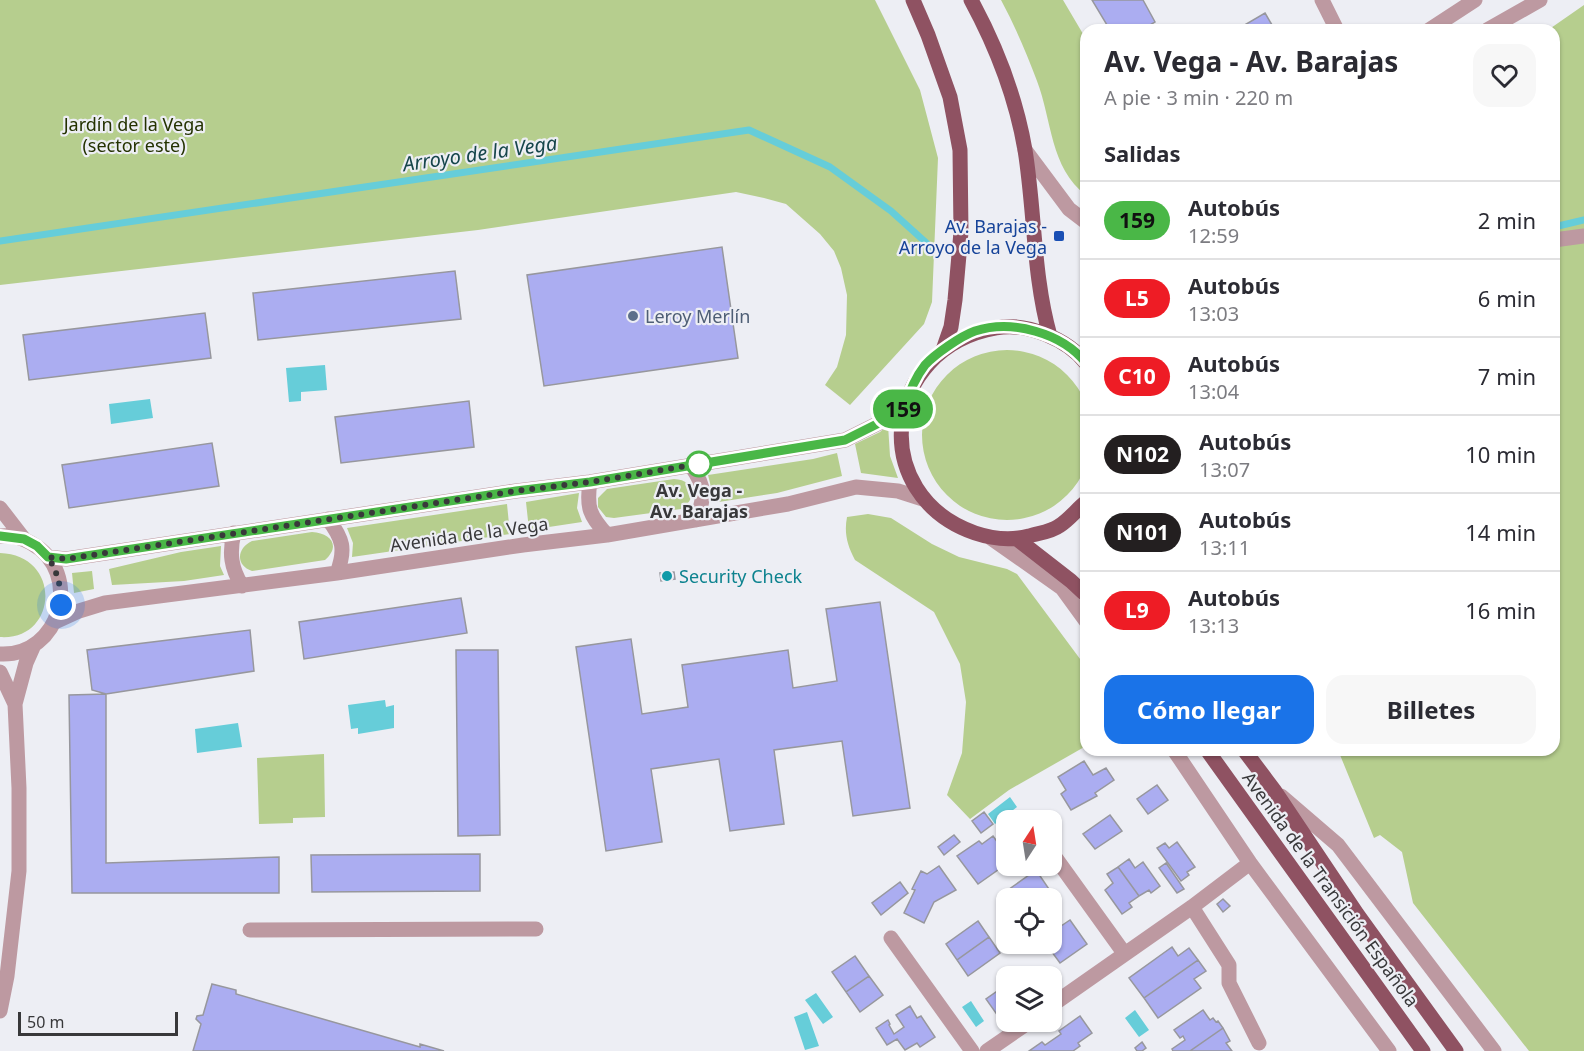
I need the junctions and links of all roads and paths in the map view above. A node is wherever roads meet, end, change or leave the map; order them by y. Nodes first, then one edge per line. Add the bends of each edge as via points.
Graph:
1 (913, 0) edge
2 (971, 0) edge
3 (1322, 0) edge
4 (1475, 0) edge
5 (1540, 0) edge
6 (1334, 24) edge
7 (1438, 24) edge
8 (1498, 24) edge
9 (1025, 150) junction
10 (1080, 217) edge
11 (1584, 236) edge
12 (1560, 239) edge
13 (1050, 336) junction
14 (944, 350) junction
15 (1080, 356) edge
16 (903, 411) junction
17 (691, 466) junction
18 (590, 482) junction
19 (923, 499) junction
20 (1080, 507) edge
21 (0, 508) edge
22 (328, 519) junction
23 (696, 520) junction
24 (234, 533) junction
25 (607, 535) junction
26 (0, 536) edge
27 (991, 538) junction
28 (24, 539) junction
29 (1017, 539) junction
30 (48, 557) junction
31 (337, 573) junction
32 (242, 586) junction
33 (1080, 589) edge
34 (1080, 613) edge
35 (55, 622) junction
36 (34, 645) junction
37 (0, 654) edge
38 (0, 672) edge
39 (15, 704) junction
40 (1178, 756) edge
41 (1211, 756) edge
42 (1248, 756) edge
43 (1274, 790) junction
44 (1250, 863) junction
45 (1062, 867) edge
46 (1192, 907) junction
47 (536, 929) dead end
48 (250, 930) dead end
49 (891, 938) dead end
50 (1124, 953) junction
51 (1062, 998) edge
52 (0, 1011) edge
53 (1015, 1032) edge
54 (1259, 1043) dead end
55 (972, 1051) edge
56 (987, 1051) edge
57 (1389, 1051) edge
58 (1423, 1051) edge
59 (1456, 1051) edge
60 (1494, 1051) edge

1 - 14 main road via 950,97 960,150 961,232 956,300
2 - 9 main road via 1010,87
3 - 6 street
4 - 7 street
5 - 8 street
9 - 10 street
9 - 13 main road via 1042,306
11 - 12 street
13 - 14 main road via 1003,327 975,332
13 - 15 main road
14 - 16 main road via 926,365 912,386
16 - 17 street, Avenida de la Vega via 845,440
16 - 19 main road via 904,460
17 - 18 street, Avenida de la Vega
17 - 23 street via 701,479 703,490
18 - 22 street, Avenida de la Vega
18 - 25 street via 589,509
19 - 23 street, Avenida de la Vega via 898,491 856,487
19 - 27 main road via 956,526
20 - 29 main road via 1058,527
21 - 28 street
22 - 24 street, Avenida de la Vega
22 - 31 street via 343,546
23 - 25 street, Avenida de la Vega
24 - 30 street, Avenida de la Vega via 66,559
24 - 32 street via 230,549 233,571
25 - 31 street, Avenida de la Vega
26 - 28 street
27 - 29 main road
27 - 34 street via 1062,588
28 - 30 street
29 - 33 main road
30 - 35 street via 61,588
31 - 32 street, Avenida de la Vega
32 - 35 street, Avenida de la Vega via 105,603
35 - 36 street
36 - 37 street via 20,652
36 - 39 street
38 - 39 street
39 - 52 street via 19,871 8,976
40 - 44 street
41 - 58 main road, Avenida de la Transición Española
42 - 43 main road, Avenida de la Transición Española
43 - 59 main road, Avenida de la Transición Española
43 - 60 street via 1338,845
44 - 46 street
44 - 57 street
45 - 50 street
46 - 50 street
46 - 54 street via 1229,965 1228,983
47 - 48 street
49 - 55 street
50 - 51 street
53 - 56 street

